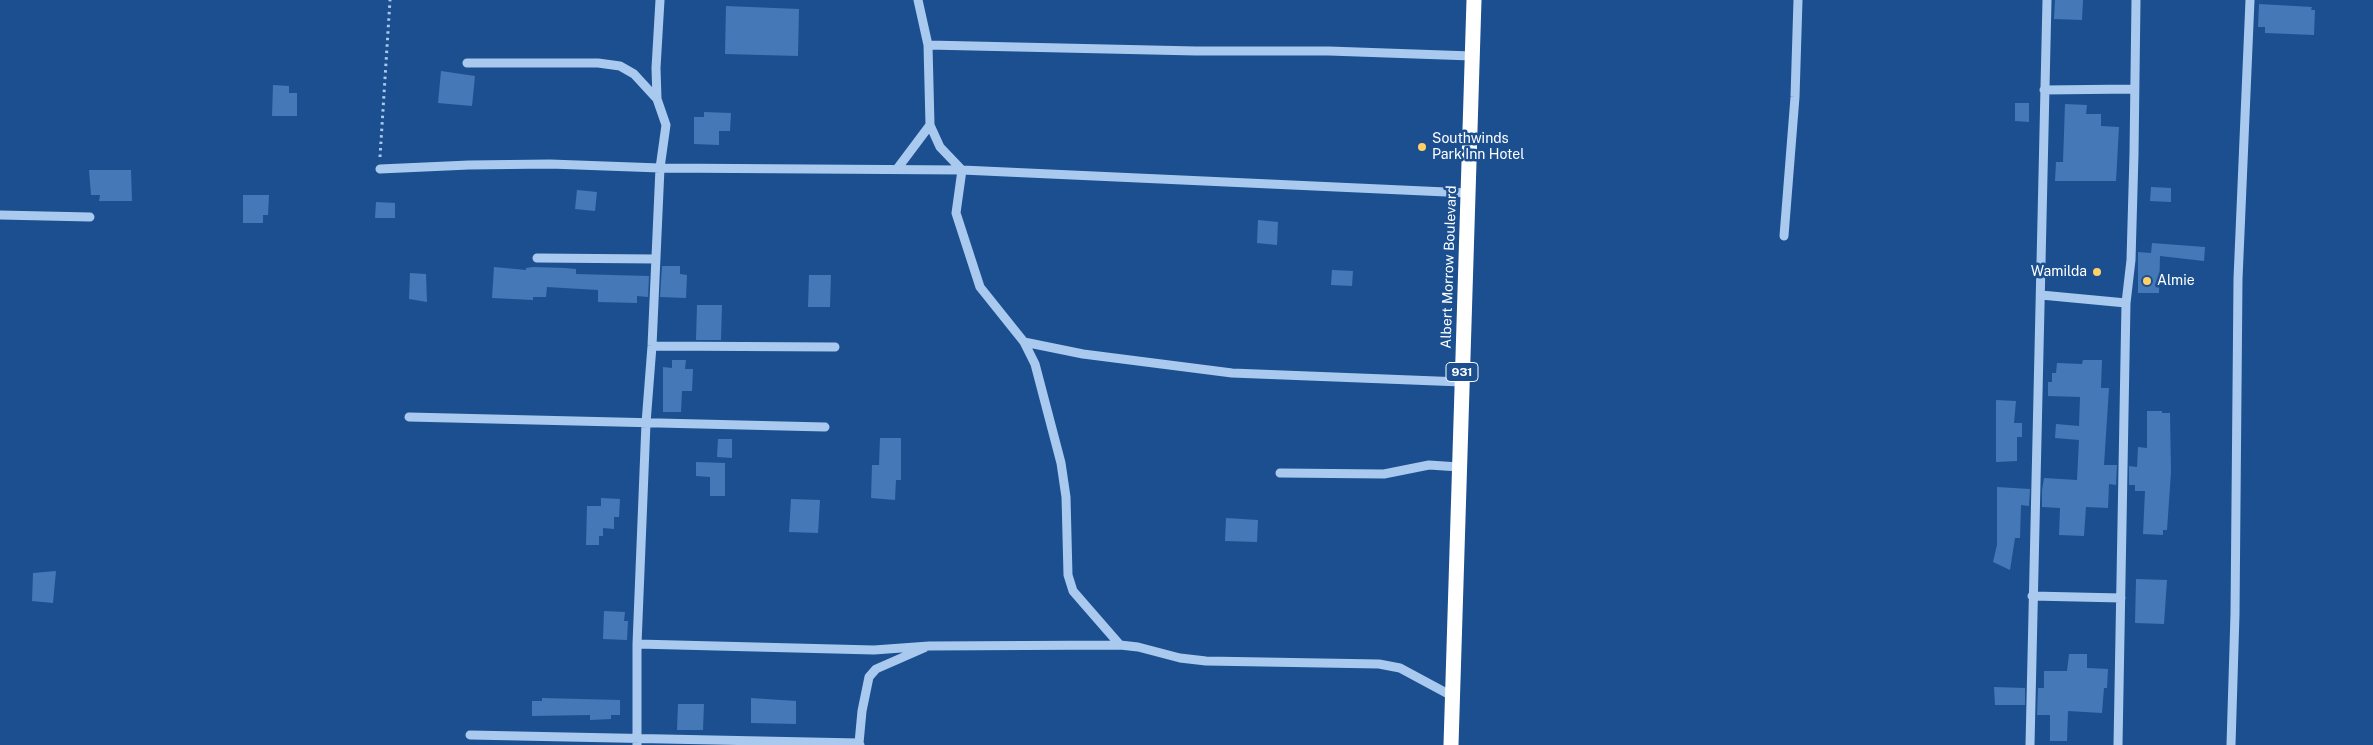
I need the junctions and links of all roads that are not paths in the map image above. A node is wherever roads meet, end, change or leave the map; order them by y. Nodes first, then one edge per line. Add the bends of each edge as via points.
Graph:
1 (660, 0) edge
2 (918, 0) edge
3 (1474, 0) edge
4 (1798, 0) edge
5 (2047, 0) edge
6 (2136, 0) edge
7 (2250, 0) edge
8 (928, 45) junction
9 (1472, 56) junction
10 (467, 63) dead end
11 (2134, 89) junction
12 (2044, 90) junction
13 (657, 99) junction
14 (930, 125) junction
15 (660, 168) junction
16 (380, 169) road end
17 (897, 169) junction
18 (962, 170) junction
19 (1468, 193) junction
20 (0, 215) edge
21 (90, 217) dead end
22 (1784, 236) dead end
23 (537, 258) dead end
24 (655, 259) junction
25 (2041, 295) junction
26 (2126, 303) junction
27 (1024, 342) junction
28 (652, 346) junction
29 (835, 347) dead end
30 (1462, 382) junction
31 (409, 416) dead end
32 (646, 422) junction
33 (825, 427) dead end
34 (1459, 466) junction
35 (1280, 473) dead end
36 (2032, 596) junction
37 (2122, 598) junction
38 (637, 644) junction
39 (1120, 645) junction
40 (928, 646) junction
41 (1452, 696) junction
42 (470, 735) dead end
43 (637, 742) edge
44 (860, 744) edge
45 (1451, 745) edge
46 (2030, 745) edge
47 (2118, 745) edge
48 (2232, 745) edge

1 - 13 street
2 - 8 street
3 - 9 highway, Albert Morrow Boulevard / 931
4 - 22 street via 1795,97
5 - 12 street
6 - 11 street
7 - 48 street via 2238,279
8 - 9 street
8 - 14 street
9 - 19 highway, Albert Morrow Boulevard / 931
10 - 13 street via 598,63 620,66 634,74
11 - 12 street
11 - 26 street via 2131,260
12 - 25 street
13 - 15 street via 666,125
14 - 17 street
14 - 18 street via 940,146
15 - 16 street via 469,164
15 - 17 street
15 - 24 street
17 - 18 street
18 - 19 street
18 - 27 street via 956,212 980,287
19 - 30 highway, Albert Morrow Boulevard / 931
20 - 21 street
23 - 24 street
24 - 28 street
25 - 26 street
25 - 36 street
26 - 37 street
27 - 30 street via 1083,354 1232,373
27 - 39 street via 1035,364 1061,462 1066,497 1068,575 1073,591
28 - 29 street
28 - 32 street
30 - 34 highway, Albert Morrow Boulevard / 931
31 - 32 street
32 - 33 street
32 - 38 street
34 - 35 street via 1429,465 1384,474
34 - 41 highway, Albert Morrow Boulevard / 931
36 - 37 street
36 - 46 street
37 - 47 street
38 - 40 street via 869,650
38 - 43 street
39 - 40 street
39 - 41 street via 1206,661 1379,664 1400,668
40 - 44 street via 876,669 870,677
41 - 45 highway, Albert Morrow Boulevard / 931
42 - 43 street
43 - 44 street

